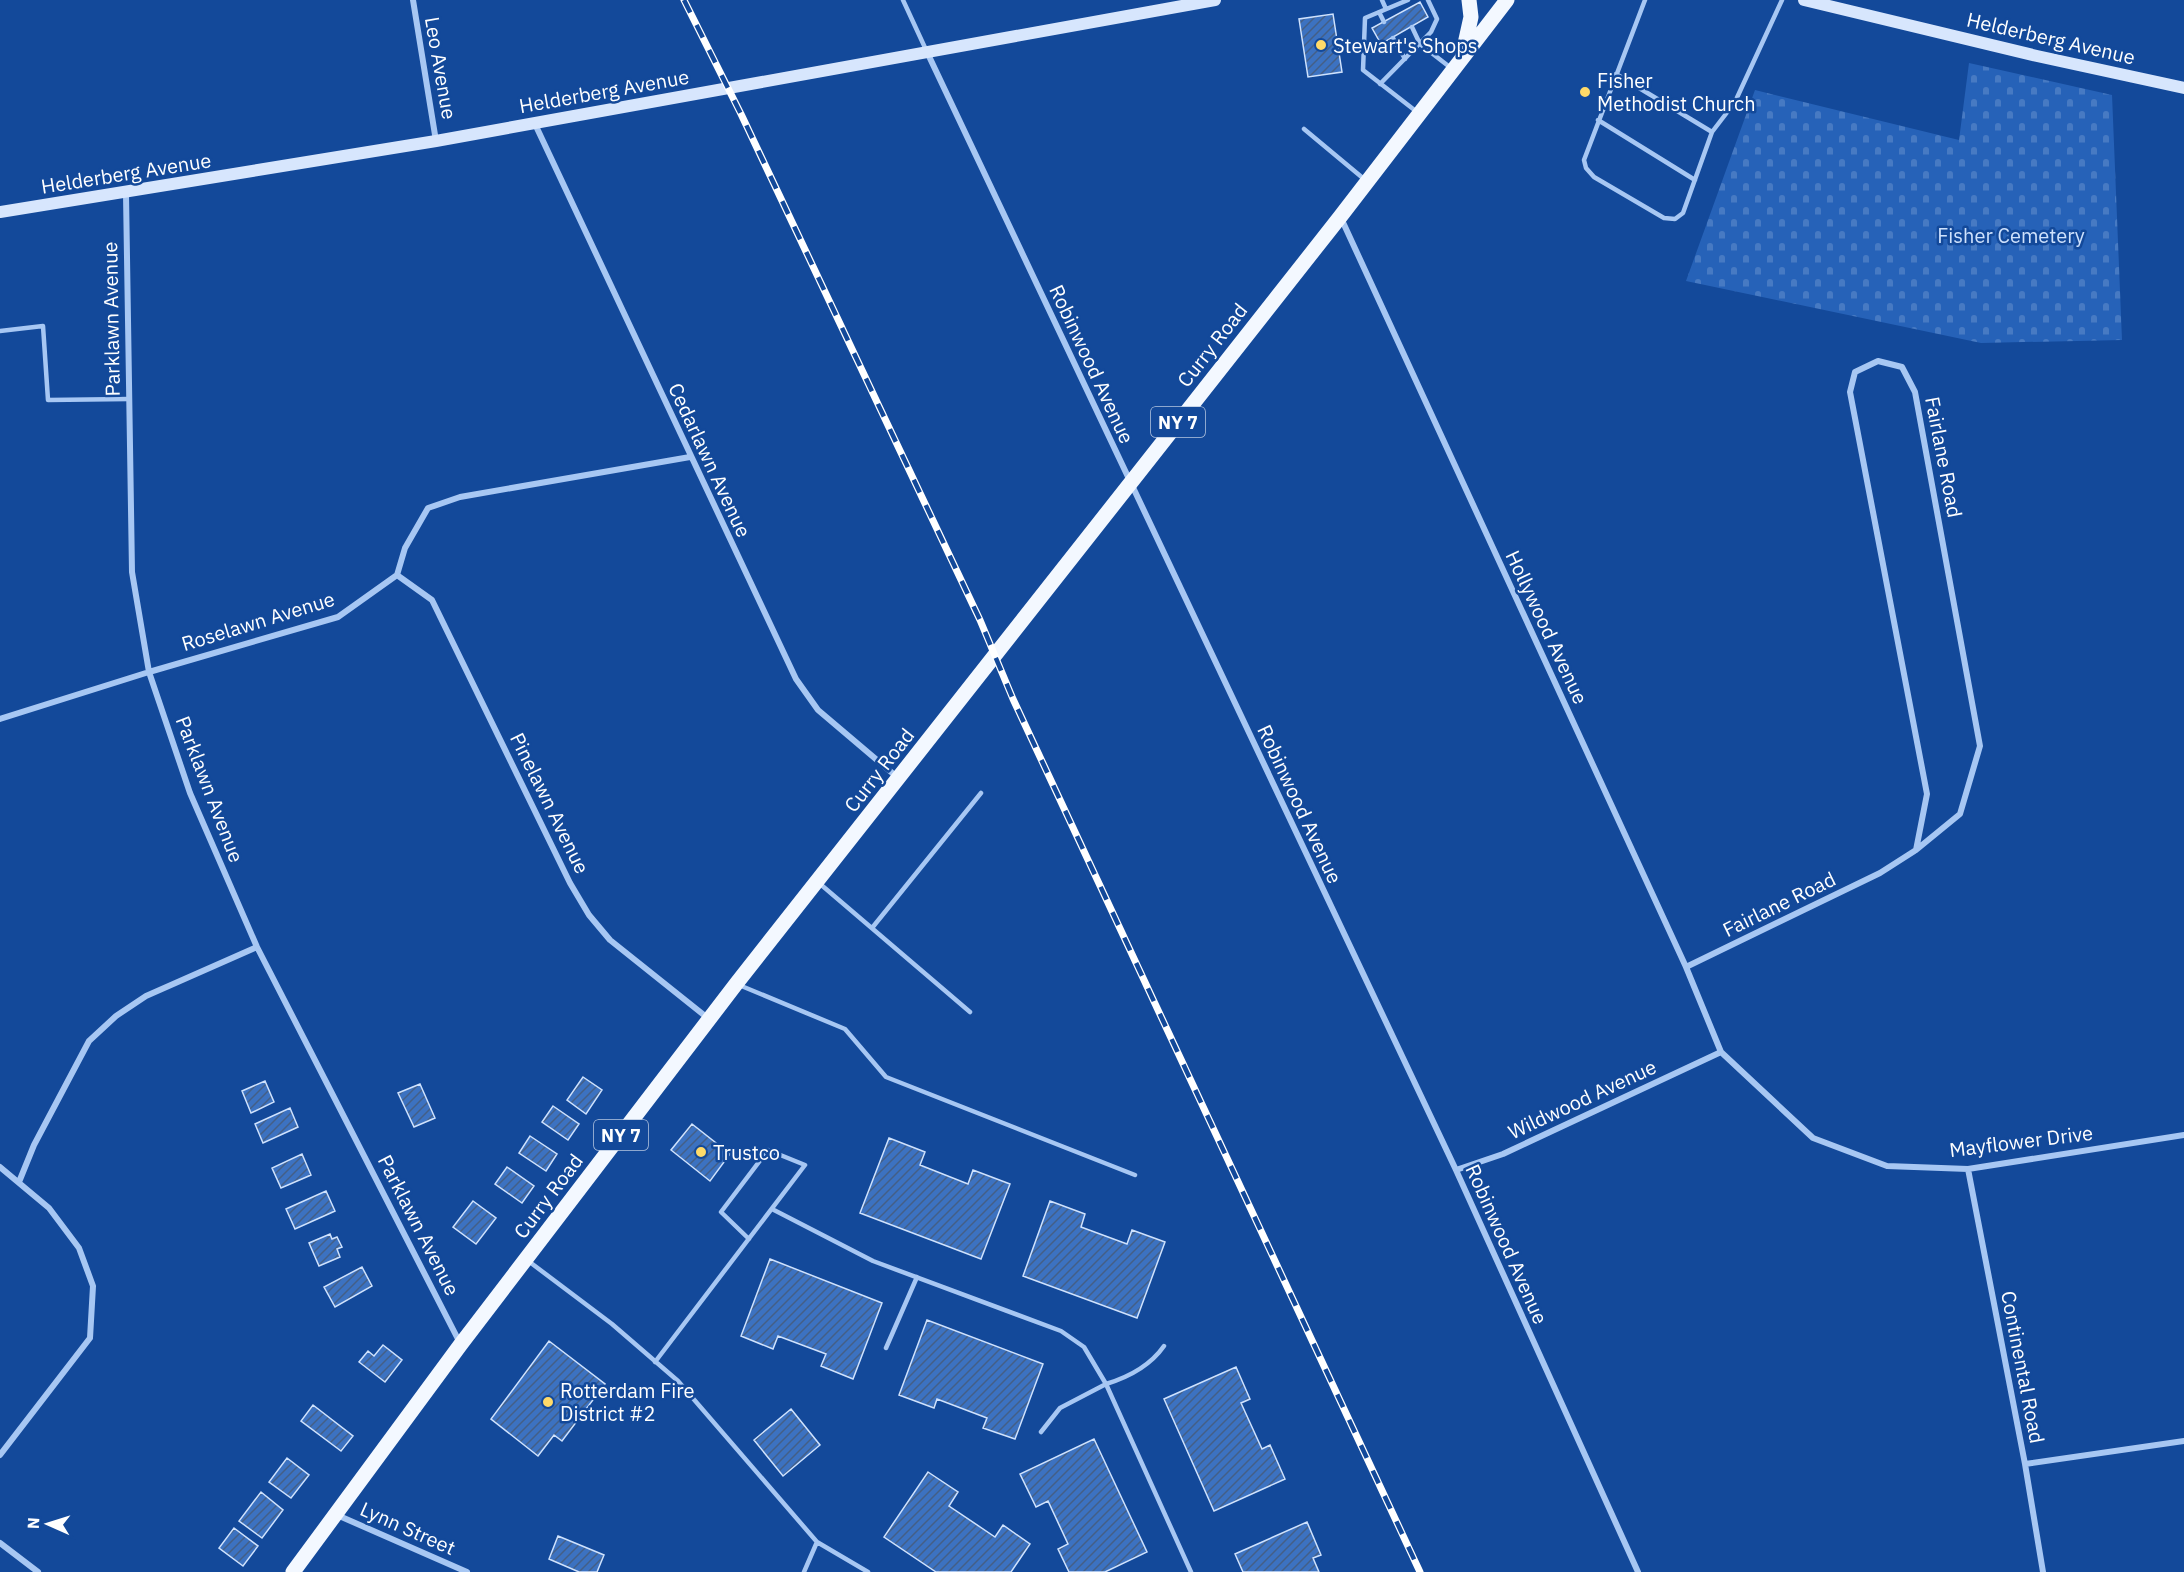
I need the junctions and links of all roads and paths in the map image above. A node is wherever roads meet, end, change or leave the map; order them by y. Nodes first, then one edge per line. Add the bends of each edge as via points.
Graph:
1 (413, 0) edge
2 (903, 0) edge
3 (1215, 0) edge
4 (1382, 0) edge
5 (1408, 0) edge
6 (1428, 0) edge
7 (1469, 0) edge
8 (1507, 0) edge
9 (1645, 0) edge
10 (1782, 0) edge
11 (1804, 0) edge
12 (1400, 4) junction
13 (1386, 9) junction
14 (1404, 11) dead end
15 (1379, 12) junction
16 (1384, 21) dead end
17 (1412, 27) dead end
18 (1392, 38) dead end
19 (1420, 44) junction
20 (927, 52) junction
21 (1405, 59) junction
22 (1457, 64) junction
23 (1616, 74) junction
24 (1380, 84) junction
25 (2184, 88) edge
26 (1419, 113) junction
27 (1598, 120) junction
28 (535, 123) junction
29 (1304, 129) dead end
30 (1712, 132) junction
31 (436, 141) junction
32 (1695, 180) junction
33 (1367, 182) junction
34 (126, 194) junction
35 (0, 213) edge
36 (1341, 217) junction
37 (0, 331) edge
38 (129, 399) junction
39 (690, 457) junction
40 (1129, 483) junction
41 (397, 575) junction
42 (149, 672) junction
43 (0, 719) edge
44 (899, 779) junction
45 (981, 794) dead end
46 (1916, 850) junction
47 (817, 881) junction
48 (872, 928) junction
49 (257, 947) junction
50 (1686, 967) junction
51 (736, 984) junction
52 (970, 1012) dead end
53 (710, 1019) junction
54 (1721, 1052) junction
55 (2184, 1135) edge
56 (0, 1167) edge
57 (1968, 1169) junction
58 (1456, 1170) junction
59 (1135, 1175) dead end
60 (19, 1182) junction
61 (772, 1209) junction
62 (749, 1239) junction
63 (526, 1259) junction
64 (917, 1277) junction
65 (461, 1344) junction
66 (1164, 1346) dead end
67 (886, 1348) dead end
68 (655, 1362) junction
69 (1106, 1384) junction
70 (1041, 1432) dead end
71 (2184, 1441) edge
72 (0, 1455) edge
73 (2025, 1464) junction
74 (336, 1514) junction
75 (817, 1542) junction
76 (0, 1543) edge
77 (1191, 1571) edge
78 (38, 1572) edge
79 (293, 1572) edge
80 (467, 1572) edge
81 (804, 1572) edge
82 (868, 1572) edge
83 (1184, 1572) edge
84 (1638, 1572) edge
85 (2043, 1572) edge

1 - 31 street, Leo Avenue
2 - 20 lane
3 - 20 street, Helderberg Avenue
4 - 13 lane
5 - 12 lane
6 - 19 lane via 1437,19
7 - 22 main road via 1471,17
8 - 22 main road, Curry Road / NY 7
9 - 23 lane
10 - 30 lane via 1735,102
11 - 25 street, Helderberg Avenue
12 - 13 lane
12 - 14 lane
13 - 15 lane
15 - 16 lane
15 - 24 lane via 1365,18 1363,70
17 - 19 lane
18 - 21 lane
19 - 21 lane
19 - 22 lane
20 - 28 street, Helderberg Avenue
20 - 40 street, Robinwood Avenue
21 - 24 lane
22 - 26 main road, Curry Road / NY 7
23 - 27 lane
23 - 30 lane
24 - 26 lane
26 - 33 main road, Curry Road / NY 7
27 - 32 lane
27 - 32 lane via 1584,160 1594,177 1664,218 1675,219 1683,213
28 - 31 street, Helderberg Avenue
28 - 39 street, Cedarlawn Avenue
29 - 33 lane
30 - 32 lane
31 - 34 street, Helderberg Avenue
33 - 36 main road, Curry Road / NY 7
34 - 35 street, Helderberg Avenue
34 - 38 street, Parklawn Avenue
36 - 40 main road, Curry Road / NY 7
36 - 50 street, Hollywood Avenue
37 - 38 lane via 43,326 48,400
38 - 42 street, Parklawn Avenue via 132,572
39 - 41 street via 460,497 428,508 405,548
39 - 44 street, Cedarlawn Avenue via 796,679 818,710
40 - 44 main road, Curry Road / NY 7
40 - 58 street, Robinwood Avenue
41 - 42 street, Roselawn Avenue via 338,617
41 - 53 street, Pinelawn Avenue via 432,600 588,915 610,940
42 - 43 street, Roselawn Avenue
42 - 49 street, Parklawn Avenue via 190,793
44 - 47 main road, Curry Road / NY 7
45 - 48 lane
46 - 46 street, Fairlane Road via 1960,814 1980,746 1915,392 1902,367 1878,361 1855,372 1850,392 1927,794
46 - 50 street, Fairlane Road via 1880,873
47 - 48 lane
47 - 51 main road, Curry Road / NY 7
48 - 52 lane
49 - 60 street via 146,996 89,1041 34,1145
49 - 65 street, Parklawn Avenue
50 - 54 street, Hollywood Avenue
51 - 53 main road, Curry Road / NY 7
51 - 59 lane via 845,1029 886,1077
53 - 63 main road, Curry Road / NY 7
54 - 57 street, Mayflower Drive via 1813,1138 1887,1166
54 - 58 street, Wildwood Avenue via 1503,1154
55 - 57 street, Mayflower Drive
56 - 60 street
57 - 73 street, Continental Road
58 - 84 street, Robinwood Avenue
60 - 72 street via 49,1208 79,1248 93,1286 90,1338
61 - 62 lane
61 - 62 lane via 805,1165 768,1150 721,1212
61 - 64 lane via 873,1261
62 - 68 lane
63 - 65 main road, Curry Road / NY 7
63 - 68 lane
64 - 67 lane
64 - 69 lane via 1061,1331 1084,1347
65 - 74 main road, Curry Road / NY 7
66 - 69 lane via 1155,1360
68 - 75 lane via 678,1381
69 - 70 lane via 1060,1408
69 - 77 lane
71 - 73 street
73 - 85 street, Continental Road
74 - 79 main road, Curry Road / NY 7
74 - 80 street, Lynn Street
75 - 81 lane
75 - 82 lane
76 - 78 street
77 - 83 lane

